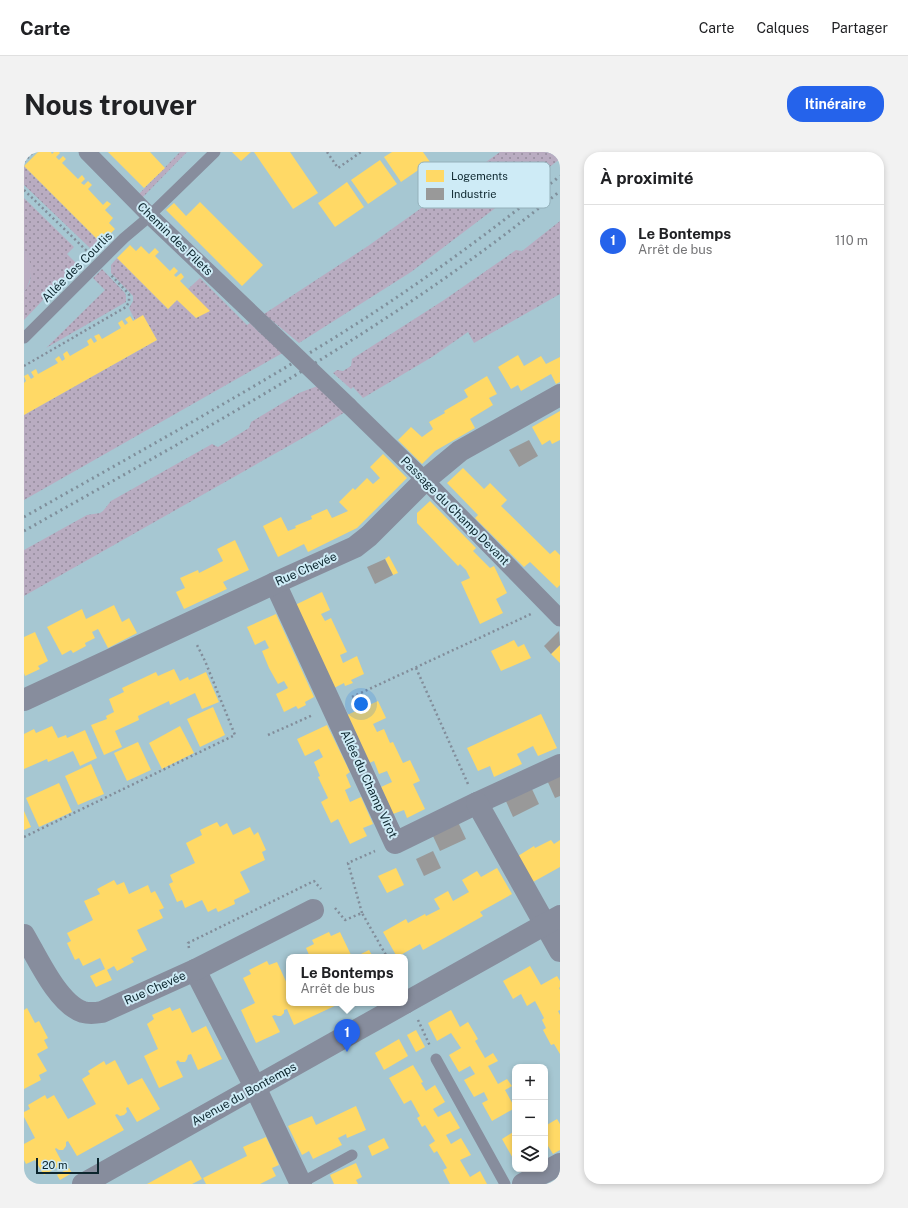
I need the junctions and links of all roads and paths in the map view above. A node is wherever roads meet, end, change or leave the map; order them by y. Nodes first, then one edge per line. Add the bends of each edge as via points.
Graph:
1 (33, 152) edge
2 (87, 152) edge
3 (215, 152) edge
4 (327, 152) edge
5 (362, 152) edge
6 (24, 162) edge
7 (150, 216) junction
8 (24, 338) edge
9 (560, 395) edge
10 (349, 406) joint
11 (425, 480) junction
12 (275, 583) junction
13 (548, 606) junction
14 (560, 618) edge
15 (186, 624) junction
16 (416, 668) junction
17 (24, 700) edge
18 (332, 707) junction
19 (268, 735) dead end
20 (560, 765) edge
21 (476, 803) junction
22 (24, 837) edge
23 (395, 843) junction
24 (313, 910) dead end
25 (362, 913) dead end
26 (553, 920) edge
27 (24, 935) edge
28 (560, 951) edge
29 (196, 970) junction
30 (409, 1008) edge
31 (436, 1059) joint
32 (255, 1087) junction
33 (352, 1155) dead end
34 (560, 1164) edge
35 (83, 1184) edge
36 (301, 1184) edge
37 (506, 1184) edge
38 (523, 1184) edge

1 - 6 path
2 - 7 street, Chemin des Pilets
3 - 7 lane, Allée des Courlis
4 - 5 path via 338,168
7 - 8 lane, Allée des Courlis via 124,238
7 - 10 street, Chemin des Pilets, bridge
9 - 11 street, Rue Chevée via 460,451
10 - 11 street, Passage du Champ Devant
11 - 12 street, Rue Chevée via 355,547
11 - 13 street, Passage du Champ Devant
12 - 15 street, Rue Chevée
12 - 18 street, Allée du Champ Virot
13 - 14 street, Passage du Champ Devant
13 - 16 path
15 - 17 street, Rue Chevée
15 - 22 path via 205,661 235,735
16 - 18 path
16 - 21 path
18 - 19 path
18 - 23 street, Allée du Champ Virot
20 - 21 street, Allée du Champ Virot
21 - 23 street, Allée du Champ Virot
21 - 26 street
23 - 25 path via 348,863
24 - 29 street
26 - 28 street
26 - 30 street, Avenue du Bontemps
27 - 29 street, Rue Chevée via 46,974 66,1001 83,1012 102,1012
29 - 32 street, Rue Chevée
30 - 31 path
30 - 32 street, Avenue du Bontemps
31 - 37 lane
32 - 35 street, Avenue du Bontemps
32 - 36 street, Rue Chevée
33 - 36 lane
34 - 38 street

